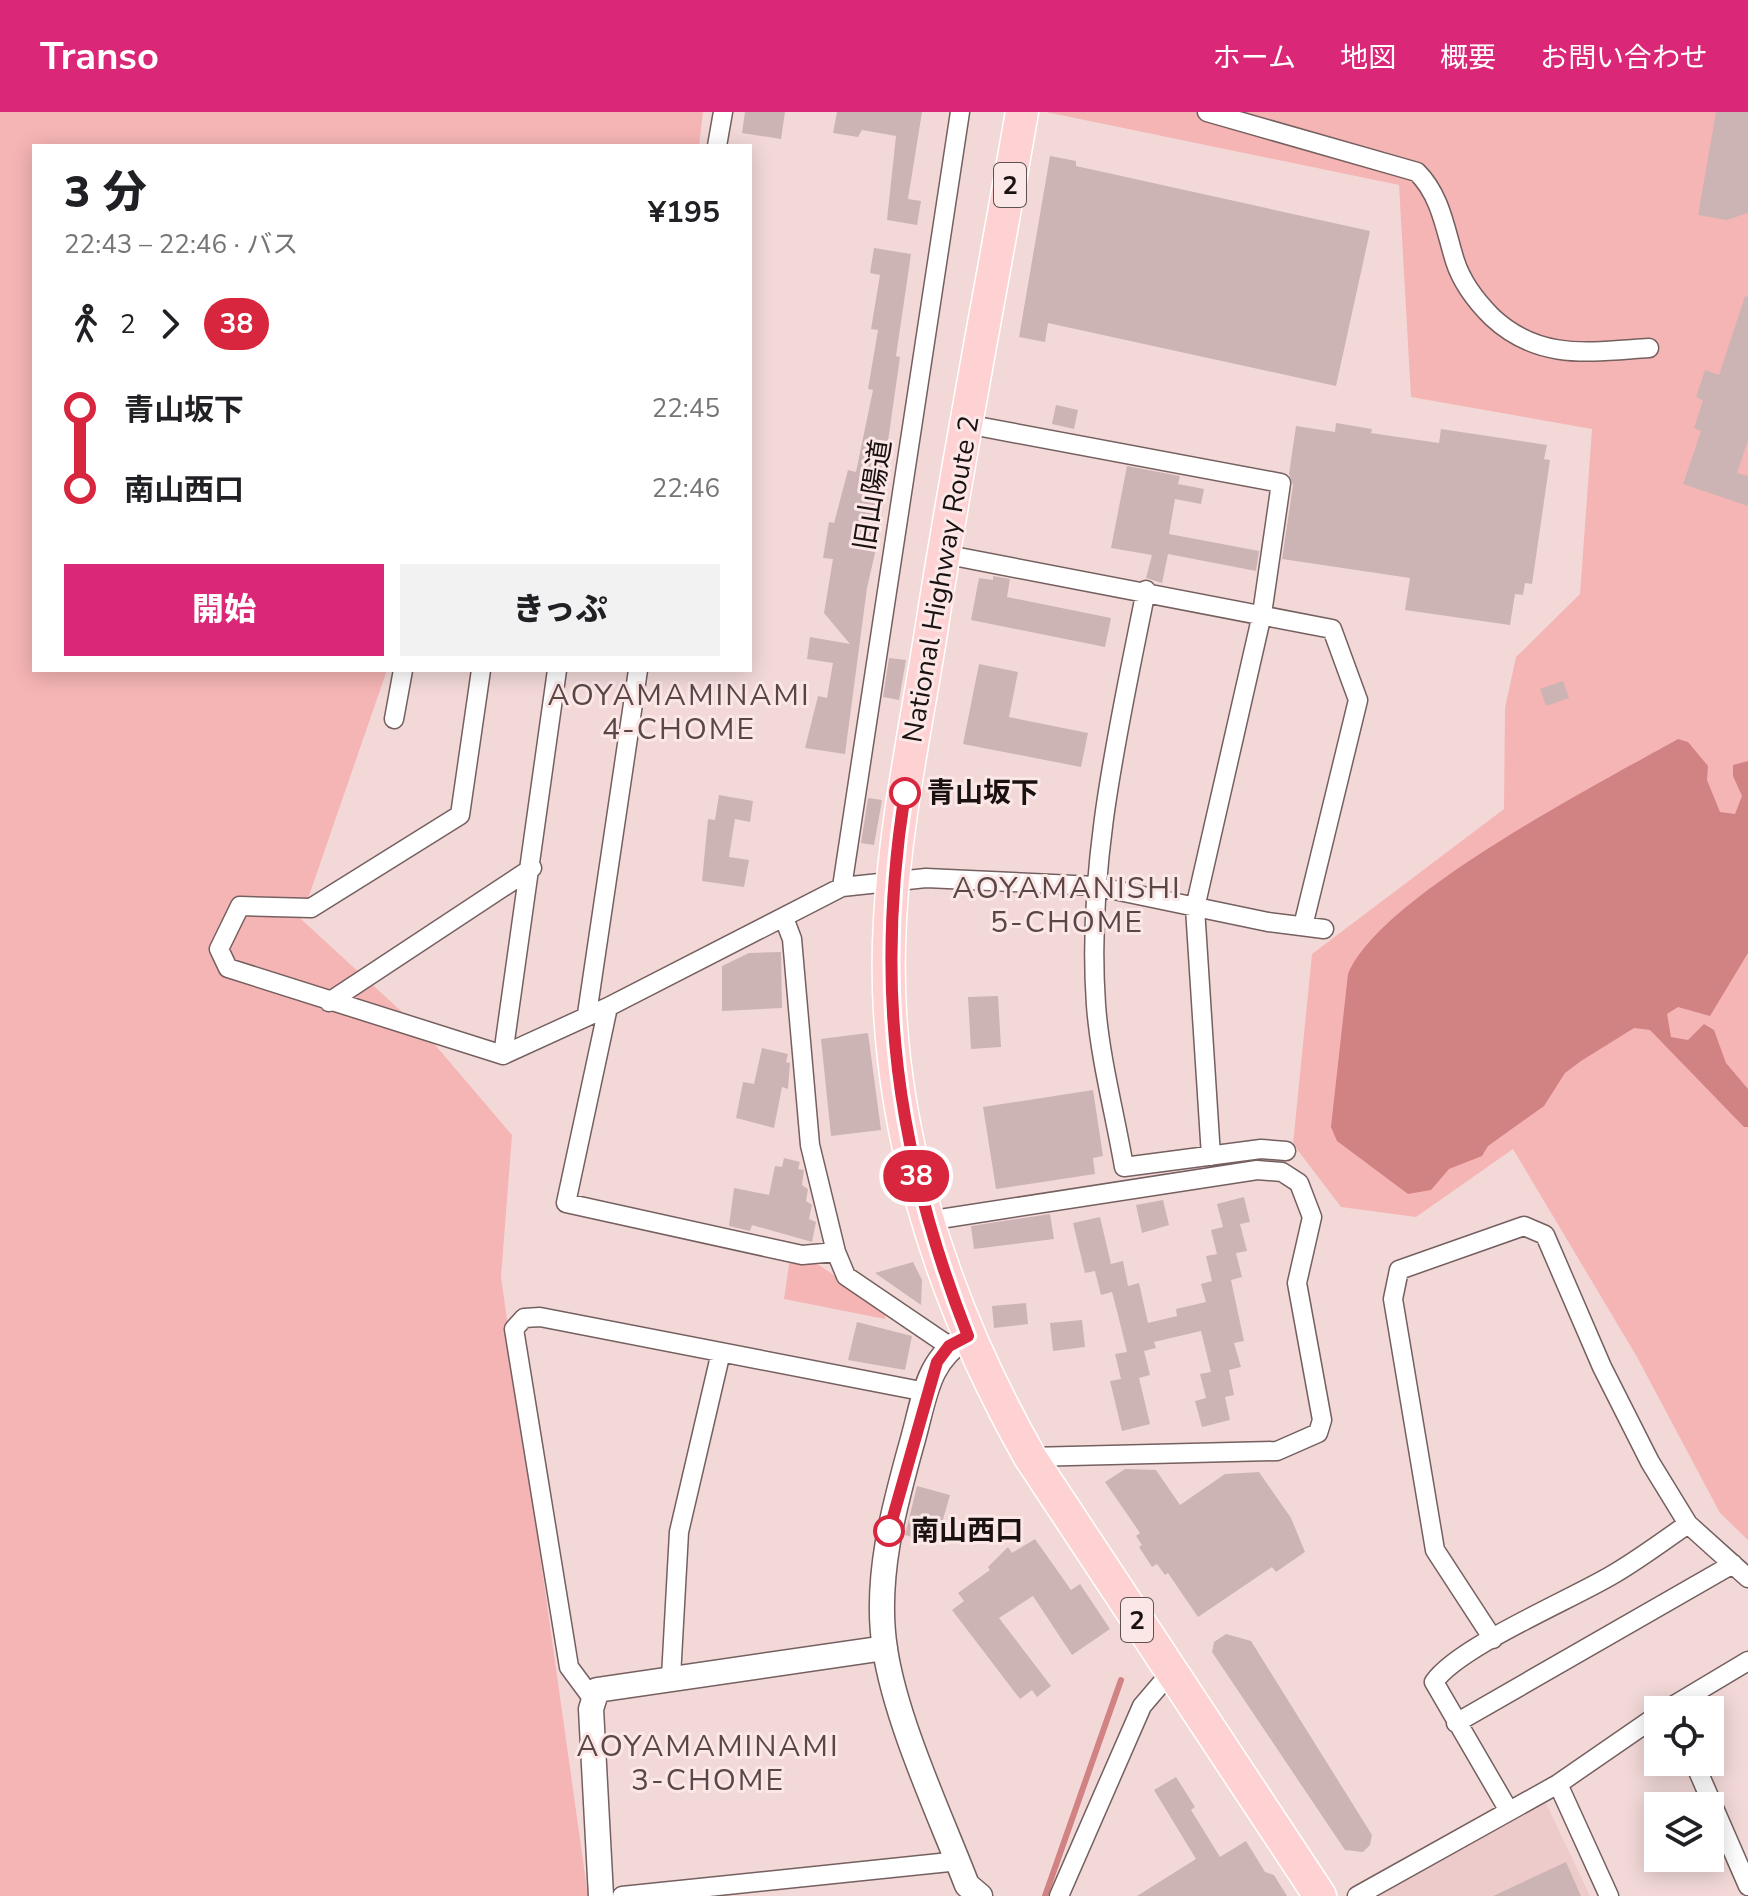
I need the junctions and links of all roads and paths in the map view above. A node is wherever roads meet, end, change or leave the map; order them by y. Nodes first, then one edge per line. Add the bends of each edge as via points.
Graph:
1 (723, 112) edge
2 (960, 112) edge
3 (1022, 112) edge
4 (1207, 112) edge
5 (717, 144) edge
6 (1649, 348) dead end
7 (966, 424) junction
8 (943, 554) junction
9 (1146, 590) junction
10 (1262, 614) junction
11 (403, 672) edge
12 (481, 672) edge
13 (557, 672) edge
14 (638, 672) edge
15 (394, 719) dead end
16 (532, 868) junction
17 (892, 881) junction
18 (1095, 886) junction
19 (842, 887) junction
20 (1195, 908) junction
21 (784, 918) junction
22 (1303, 926) junction
23 (1324, 929) dead end
24 (329, 1002) junction
25 (608, 1007) junction
26 (587, 1014) junction
27 (503, 1055) junction
28 (1286, 1151) dead end
29 (1211, 1156) junction
30 (927, 1221) junction
31 (836, 1252) junction
32 (958, 1341) junction
33 (721, 1352) junction
34 (926, 1392) junction
35 (1030, 1457) junction
36 (1688, 1524) junction
37 (1733, 1564) junction
38 (1748, 1578) edge
39 (1493, 1639) junction
40 (885, 1648) junction
41 (1748, 1661) edge
42 (1171, 1672) junction
43 (671, 1677) junction
44 (1691, 1696) edge
45 (592, 1698) junction
46 (1456, 1723) junction
47 (1644, 1726) edge
48 (1701, 1776) edge
49 (1558, 1784) junction
50 (1509, 1811) junction
51 (959, 1861) junction
52 (1744, 1866) edge
53 (1748, 1886) edge
54 (601, 1896) edge
55 (622, 1896) edge
56 (980, 1896) edge
57 (1059, 1896) edge
58 (1320, 1896) edge
59 (1357, 1896) edge
60 (1609, 1896) edge

1 - 5 street
2 - 19 street, 旧山陽道
3 - 7 highway, National Highway Route 2 / 2
4 - 6 street via 1417,172 1433,188 1458,272 1478,303 1510,334 1537,347 1586,352
7 - 8 highway, National Highway Route 2 / 2
7 - 10 street via 1281,483
8 - 9 street
8 - 17 highway, National Highway Route 2 / 2
9 - 10 street
9 - 18 street via 1110,774
10 - 20 street
10 - 22 street via 1332,629 1358,700
11 - 15 street
12 - 24 street via 460,815 311,908 240,906 219,949 228,968
13 - 16 street
14 - 26 street
16 - 24 street
16 - 27 street
17 - 18 street
17 - 19 street
17 - 30 highway, National Highway Route 2 / 2 via 896,1055
18 - 20 street
18 - 29 street via 1096,1007 1124,1167
19 - 21 street
20 - 22 street
20 - 29 street
21 - 25 street
21 - 31 street via 792,939 810,1145
22 - 23 street
24 - 27 street
25 - 26 street
25 - 31 street via 566,1203 802,1255
26 - 27 street
28 - 29 street
30 - 32 highway, National Highway Route 2 / 2
30 - 35 street via 1257,1170 1282,1172 1299,1183 1312,1217 1297,1283 1322,1420 1318,1433 1277,1451
31 - 32 street via 846,1276
32 - 34 street via 937,1362
32 - 35 highway, National Highway Route 2 / 2
33 - 34 street
33 - 43 street via 679,1532
33 - 45 street via 540,1317 524,1318 514,1329 569,1667
34 - 40 street via 889,1531
35 - 42 highway, National Highway Route 2 / 2
36 - 37 street
36 - 39 street via 1613,1575
36 - 39 street via 1602,1367 1545,1235 1524,1226 1399,1270 1393,1299 1435,1550
37 - 38 street
37 - 46 street
39 - 46 street via 1434,1682
40 - 43 street
40 - 51 street via 897,1699
41 - 44 street
42 - 57 street via 1142,1706
42 - 58 highway, National Highway Route 2 / 2
43 - 45 street via 597,1690
45 - 54 street
46 - 50 street
47 - 49 street
48 - 52 street
49 - 50 street
49 - 60 street
50 - 59 street
51 - 55 street
51 - 56 street via 967,1885
52 - 53 street

